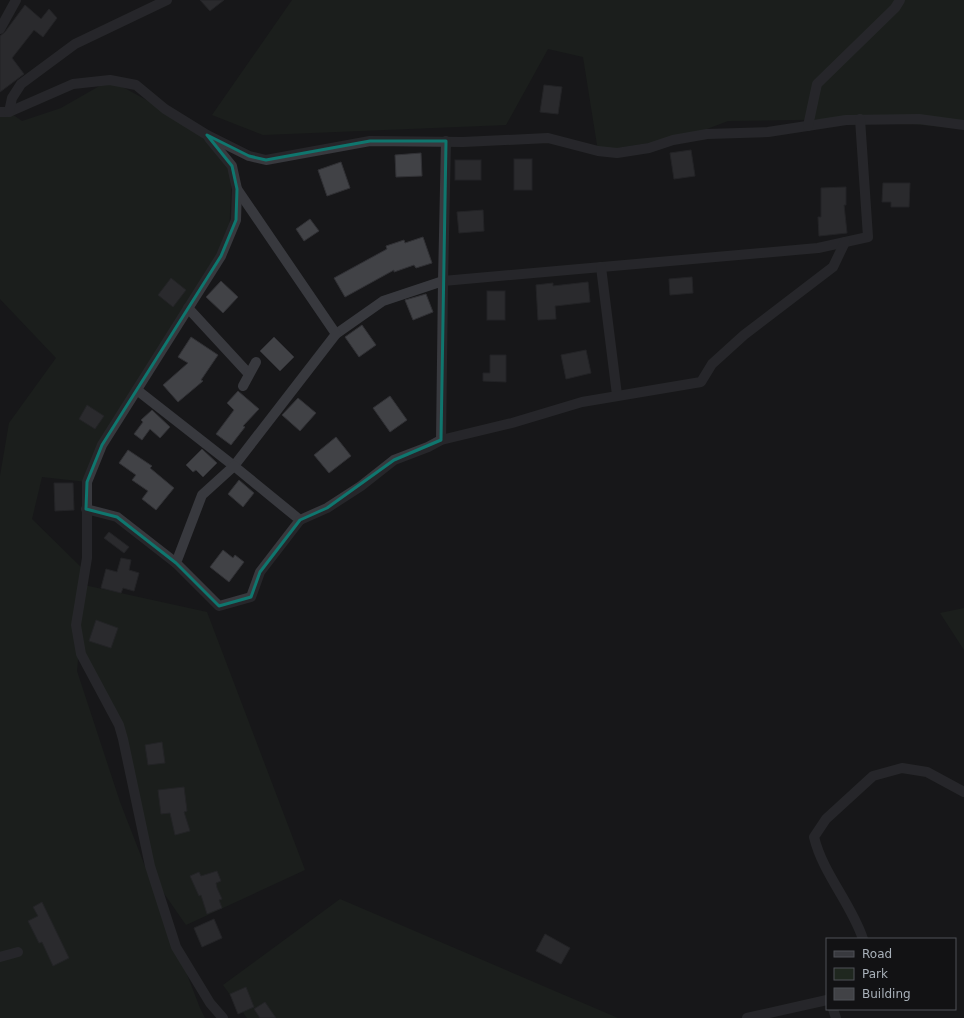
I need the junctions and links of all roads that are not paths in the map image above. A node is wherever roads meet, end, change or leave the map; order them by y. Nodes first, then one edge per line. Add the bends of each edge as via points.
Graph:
1 (16, 0) edge
2 (167, 0) edge
3 (900, 0) edge
4 (0, 29) edge
5 (5, 112) edge
6 (860, 119) junction
7 (964, 125) edge
8 (808, 126) junction
9 (207, 135) junction
10 (446, 142) junction
11 (237, 189) junction
12 (845, 242) junction
13 (601, 267) junction
14 (443, 281) junction
15 (188, 308) junction
16 (336, 334) junction
17 (256, 362) dead end
18 (248, 373) junction
19 (243, 386) dead end
20 (137, 390) junction
21 (617, 395) junction
22 (441, 440) junction
23 (234, 466) junction
24 (86, 508) junction
25 (300, 520) junction
26 (176, 564) junction
27 (964, 792) edge
28 (863, 938) edge
29 (18, 952) dead end
30 (0, 957) edge
31 (826, 1000) edge
32 (224, 1018) edge
33 (747, 1018) edge

1 - 4 street
2 - 5 street via 75,44 21,84
3 - 8 street via 895,8 817,84
5 - 9 street via 73,84 110,80 136,85 165,109
6 - 7 street via 919,119
6 - 8 street
6 - 12 street via 868,236
8 - 10 street via 768,132 707,134 617,153 598,151 548,138
9 - 10 street via 249,156 266,160 370,141
9 - 11 street via 232,166
10 - 14 street
11 - 15 street via 236,220 221,256
11 - 16 street
12 - 13 street via 818,248
12 - 21 street via 833,267 744,335 712,364 701,382
13 - 14 street
13 - 21 street
14 - 16 street via 383,301
14 - 22 street
15 - 18 street
15 - 20 street
16 - 23 street
17 - 18 street
18 - 19 street
20 - 23 street
20 - 24 street via 102,445 87,482
21 - 22 street
22 - 25 street via 394,460 327,508
23 - 25 street
23 - 26 street via 202,495
24 - 26 street via 117,517
24 - 32 street via 87,558 76,624 81,654 119,725 127,751 150,866 176,947 210,1003
25 - 26 street via 260,572 251,597 220,606
27 - 28 street via 927,772 902,768 874,776 826,818 814,837 818,853 858,923
29 - 30 street
31 - 33 street

